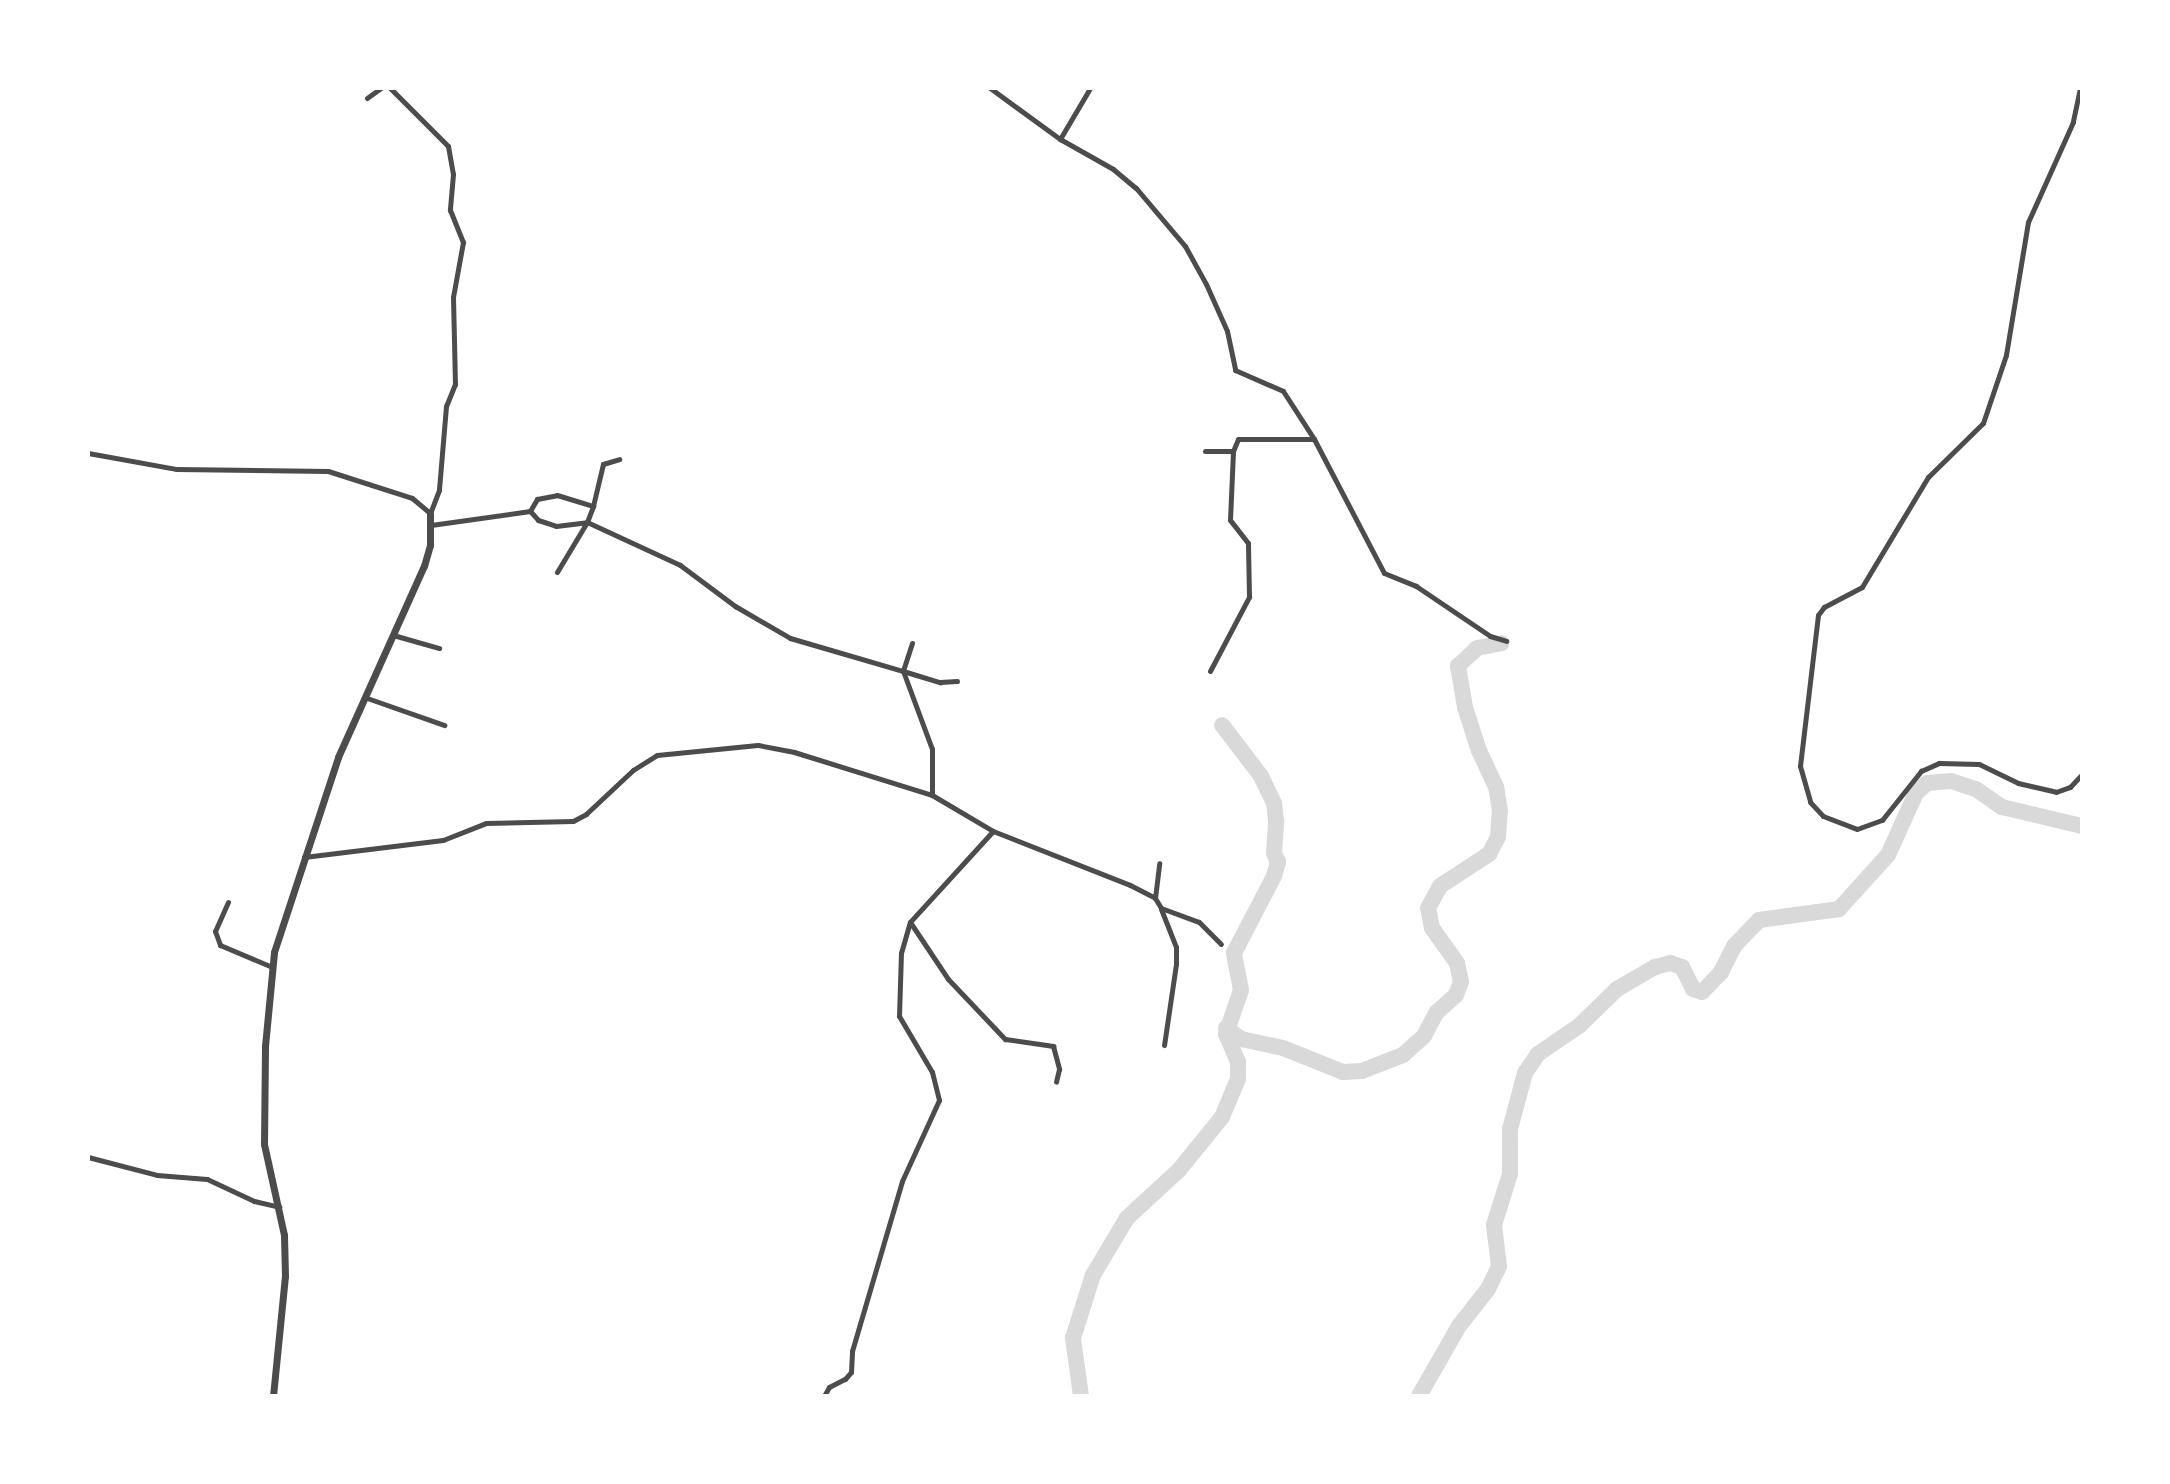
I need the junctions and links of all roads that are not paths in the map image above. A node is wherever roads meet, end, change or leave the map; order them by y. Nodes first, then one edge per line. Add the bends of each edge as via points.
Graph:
1 (381, 88) edge
2 (390, 88) edge
3 (990, 88) edge
4 (1090, 88) edge
5 (2080, 88) edge
6 (367, 98) dead end
7 (1060, 139) junction
8 (1314, 439) junction
9 (1205, 451) dead end
10 (1233, 451) junction
11 (88, 453) edge
12 (619, 459) dead end
13 (593, 506) junction
14 (530, 511) junction
15 (430, 514) junction
16 (587, 522) junction
17 (431, 525) junction
18 (557, 572) dead end
19 (393, 635) junction
20 (1506, 641) dead end
21 (912, 643) dead end
22 (439, 648) dead end
23 (903, 671) junction
24 (1210, 671) dead end
25 (957, 681) dead end
26 (367, 698) junction
27 (444, 725) dead end
28 (2082, 774) edge
29 (932, 795) junction
30 (993, 831) junction
31 (303, 857) junction
32 (1159, 863) dead end
33 (1155, 898) junction
34 (228, 902) dead end
35 (1161, 908) junction
36 (910, 922) junction
37 (1221, 944) dead end
38 (272, 967) junction
39 (1164, 1045) dead end
40 (1056, 1082) dead end
41 (88, 1157) edge
42 (279, 1207) junction
43 (273, 1396) edge
44 (824, 1396) edge

1 - 6 street
2 - 15 street via 448,146 453,174 450,210 463,242 453,297 455,384 446,406 439,490
3 - 7 street
4 - 7 street
5 - 28 street via 2073,122 2028,222 2006,355 1983,423 1928,477 1862,587 1818,615 1800,766 1810,802 1832,821 1857,829 1882,820 1921,771 1939,763 1979,764 2018,783 2056,792
7 - 8 street via 1113,169 1157,212 1185,246 1206,284 1227,331 1233,366 1283,391
8 - 10 street via 1238,439
8 - 20 street via 1384,573 1416,586 1490,636
9 - 10 street
10 - 24 street via 1230,520 1248,543 1249,597
11 - 15 street via 176,469 328,471 412,498
12 - 13 street via 603,464
13 - 14 street via 557,495 537,499
13 - 16 street
14 - 16 street via 556,526
14 - 17 street
15 - 17 street
16 - 18 street
16 - 23 street via 680,565 790,638
17 - 19 street via 424,566
19 - 22 street
19 - 26 street
21 - 23 street
23 - 25 street via 940,682
23 - 29 street via 932,749
26 - 27 street
26 - 31 street via 338,757
29 - 30 street
29 - 31 street via 770,746 667,752 633,770 573,821 486,823 443,840
30 - 33 street
30 - 36 street
31 - 38 street
32 - 33 street
33 - 35 street
34 - 38 street via 215,931 220,945
35 - 37 street via 1199,922
35 - 39 street via 1176,947
36 - 40 street via 948,979 1005,1039 1053,1046 1059,1069
36 - 44 street via 901,953 899,1016 932,1072 939,1100 902,1181 852,1351 851,1372
38 - 42 street via 264,1144
41 - 42 street via 157,1175 207,1179
42 - 43 street via 285,1276

